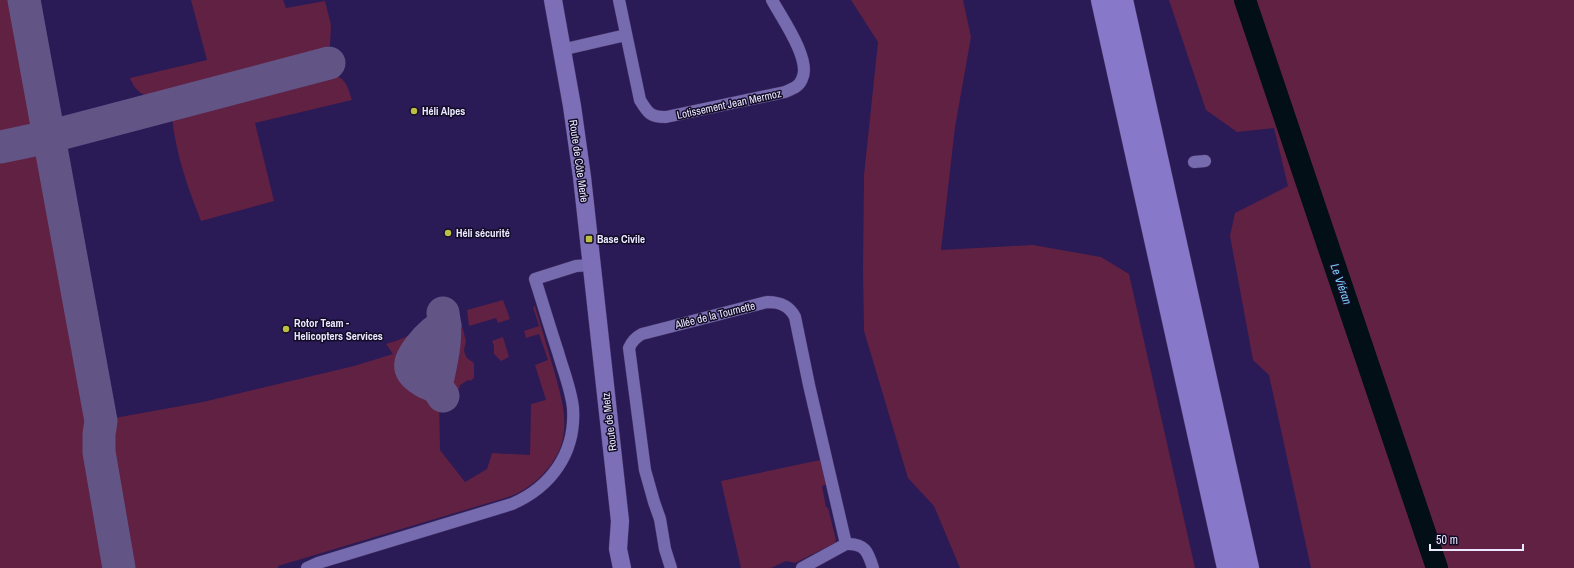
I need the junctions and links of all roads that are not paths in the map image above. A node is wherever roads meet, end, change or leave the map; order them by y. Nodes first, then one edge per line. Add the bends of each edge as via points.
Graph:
1 (553, 0) edge
2 (619, 0) edge
3 (772, 0) edge
4 (1102, 0) edge
5 (1122, 0) edge
6 (626, 35) junction
7 (561, 50) junction
8 (592, 265) junction
9 (598, 324) joint
10 (620, 521) junction
11 (846, 544) junction
12 (307, 568) edge
13 (622, 568) edge
14 (633, 568) edge
15 (671, 568) edge
16 (802, 568) edge
17 (873, 568) edge
18 (1228, 568) edge
19 (1248, 568) edge

1 - 7 main road, Route de Côte Merle
2 - 6 street, Lotissement Jean Mermoz
3 - 6 street, Lotissement Jean Mermoz via 800,50 804,68 803,78 796,87 785,92 666,117 654,117 646,111 640,100
4 - 18 highway
5 - 19 highway
6 - 7 street
7 - 8 main road, Route de Côte Merle via 572,106
8 - 9 main road, Route de Côte Merle
8 - 12 street via 576,266 535,279 573,408 572,432 566,451 545,484 512,504
9 - 10 main road, Route de Metz
10 - 13 main road, Route de Metz via 618,549
10 - 14 main road, Route de Metz via 629,546
11 - 15 street, Allée de la Tournette via 794,317 792,311 782,304 767,302 642,334 636,337 629,348 645,470
11 - 16 street
11 - 17 street via 854,544 866,550

